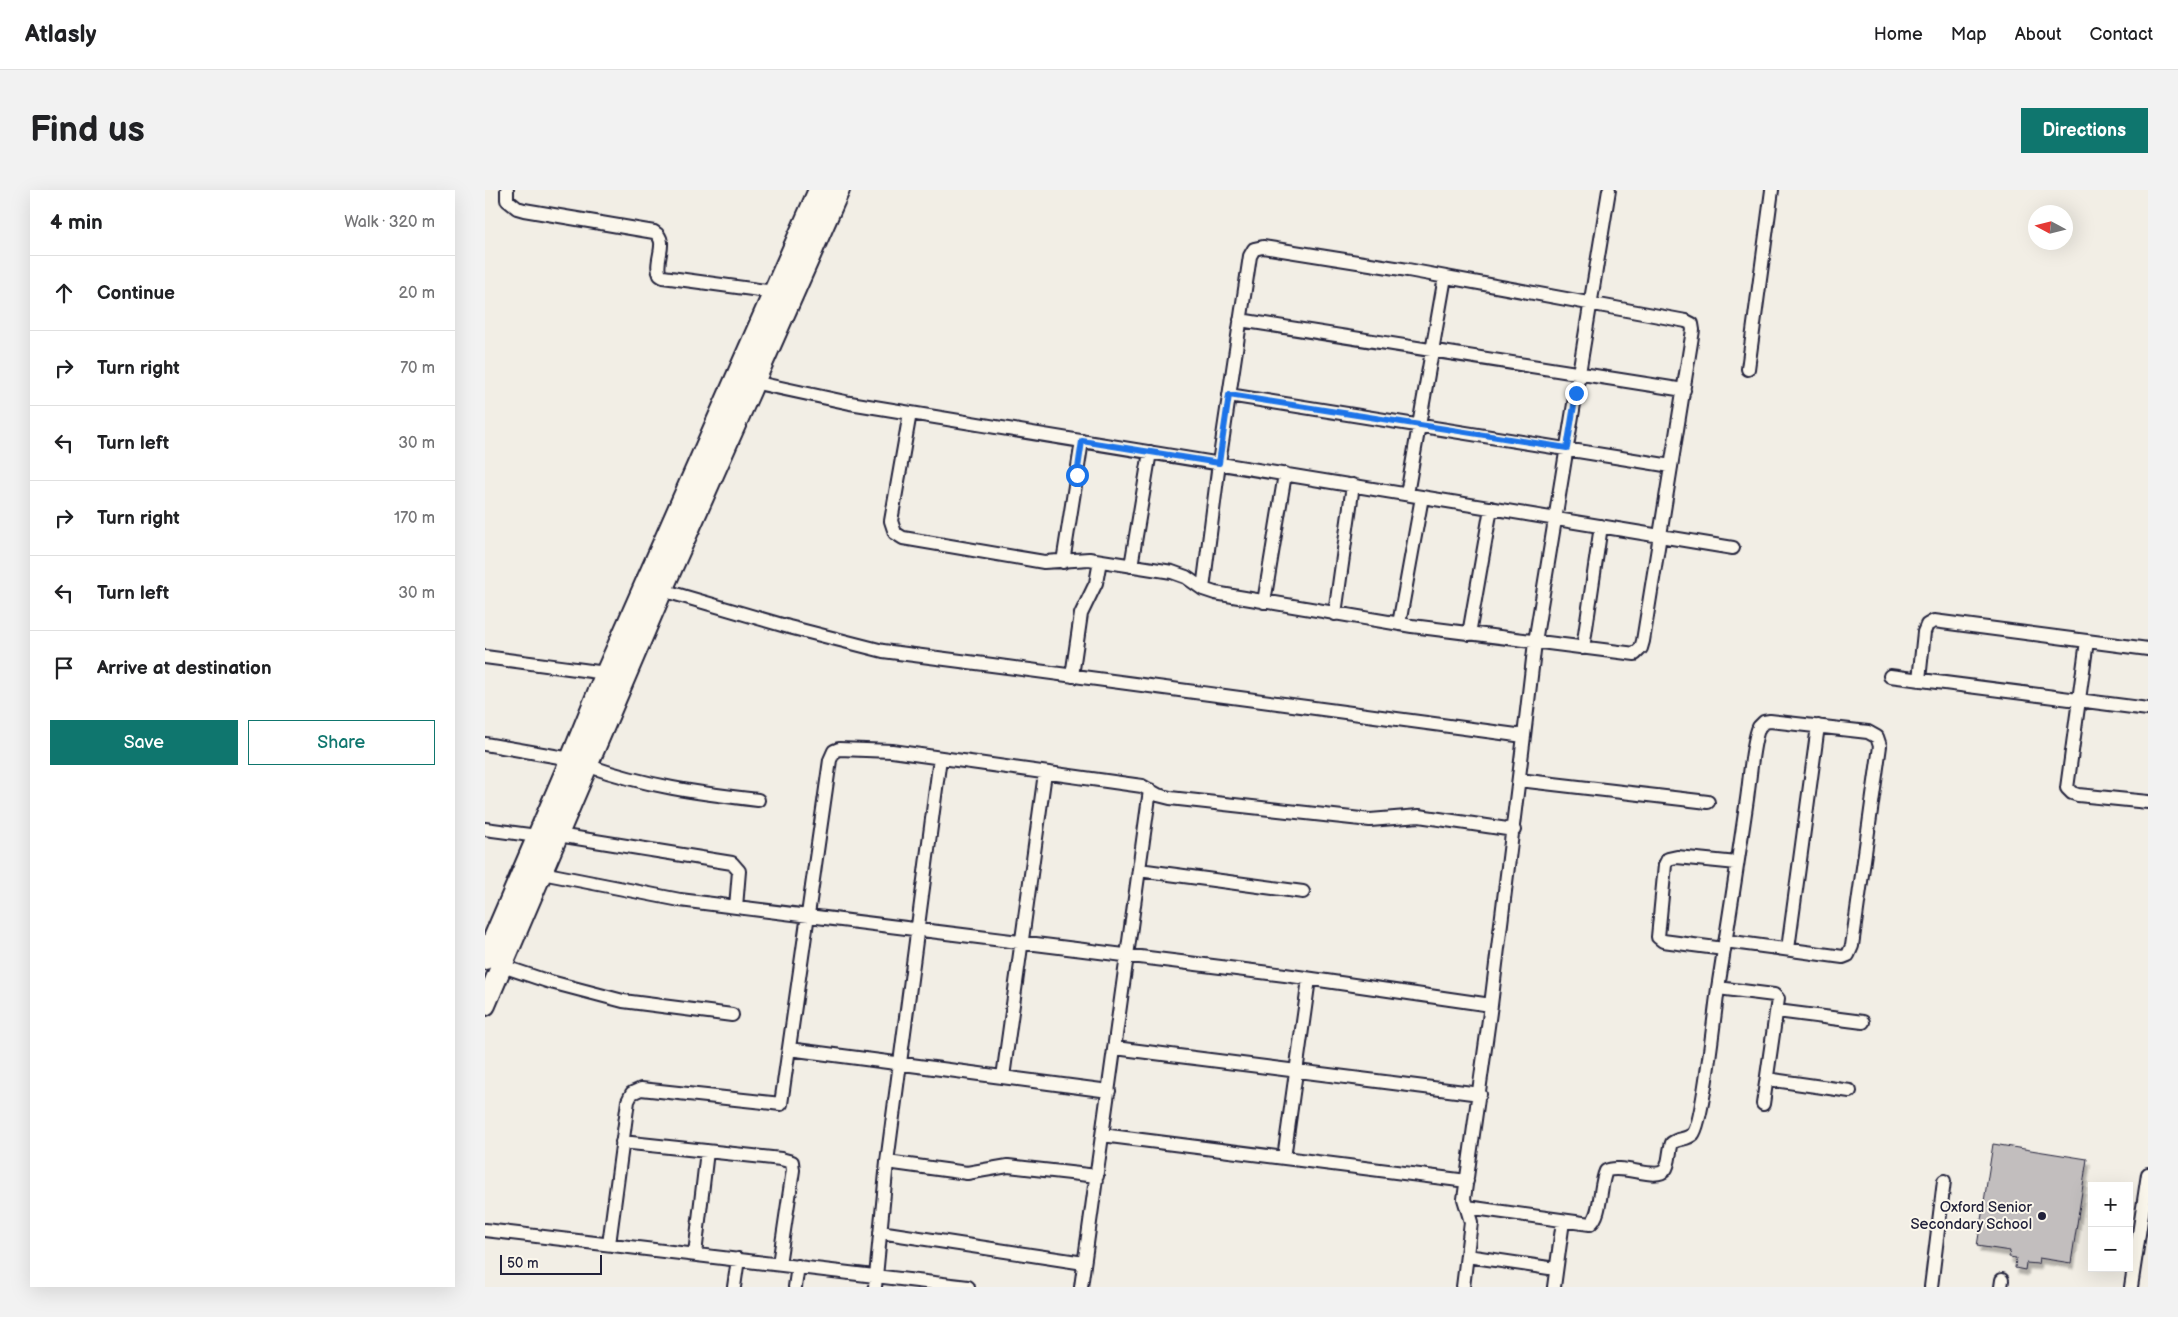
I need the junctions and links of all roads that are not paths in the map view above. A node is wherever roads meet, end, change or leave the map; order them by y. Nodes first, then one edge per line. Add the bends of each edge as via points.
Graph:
1 (507, 190) edge
2 (819, 190) edge
3 (839, 190) edge
4 (1609, 190) edge
5 (1772, 190) edge
6 (1445, 277) junction
7 (774, 292) junction
8 (1590, 304) junction
9 (1240, 320) junction
10 (1431, 350) junction
11 (1749, 369) dead end
12 (1579, 374) junction
13 (745, 380) junction
14 (1683, 390) junction
15 (1229, 395) junction
16 (909, 412) junction
17 (1418, 425) junction
18 (1082, 441) junction
19 (1567, 448) junction
20 (1150, 452) junction
21 (1219, 463) junction
22 (1671, 466) junction
23 (1285, 474) junction
24 (1353, 485) junction
25 (1407, 494) junction
26 (1422, 497) junction
27 (1491, 508) junction
28 (1556, 519) junction
29 (1601, 526) junction
30 (1660, 536) junction
31 (1733, 548) dead end
32 (1100, 561) junction
33 (1063, 562) junction
34 (1131, 566) junction
35 (654, 587) junction
36 (1203, 588) junction
37 (1264, 602) junction
38 (1335, 614) junction
39 (1399, 624) junction
40 (1469, 634) junction
41 (2087, 641) junction
42 (1535, 642) junction
43 (1583, 648) junction
44 (2148, 649) edge
45 (485, 657) edge
46 (606, 673) junction
47 (1072, 676) junction
48 (1890, 676) dead end
49 (1919, 680) junction
50 (2078, 700) junction
51 (2148, 709) edge
52 (1818, 726) junction
53 (1524, 736) junction
54 (485, 744) edge
55 (940, 758) junction
56 (580, 762) junction
57 (1045, 773) junction
58 (1519, 780) junction
59 (1150, 790) junction
60 (758, 800) dead end
61 (1708, 802) dead end
62 (2148, 802) edge
63 (485, 829) edge
64 (1514, 830) junction
65 (558, 835) junction
66 (537, 836) junction
67 (1737, 863) junction
68 (1139, 870) junction
69 (542, 873) junction
70 (1303, 892) dead end
71 (736, 907) junction
72 (808, 916) junction
73 (918, 929) junction
74 (1021, 942) junction
75 (1725, 945) junction
76 (1788, 949) junction
77 (1127, 956) junction
78 (493, 962) edge
79 (1309, 979) junction
80 (1718, 988) junction
81 (485, 1005) edge
82 (1491, 1005) junction
83 (1777, 1011) junction
84 (733, 1015) dead end
85 (1863, 1022) dead end
86 (1115, 1048) junction
87 (789, 1049) junction
88 (901, 1064) junction
89 (1297, 1071) junction
90 (1003, 1077) junction
91 (1767, 1079) junction
92 (1109, 1091) junction
93 (1850, 1091) dead end
94 (1480, 1094) junction
95 (1763, 1104) dead end
96 (1102, 1135) junction
97 (623, 1142) junction
98 (707, 1151) junction
99 (1284, 1158) junction
100 (887, 1162) junction
101 (2148, 1174) edge
102 (1097, 1176) junction
103 (1467, 1181) junction
104 (1944, 1181) dead end
105 (1467, 1208) junction
106 (1563, 1221) junction
107 (486, 1232) edge
108 (881, 1232) junction
109 (609, 1244) junction
110 (695, 1254) junction
111 (1467, 1256) junction
112 (738, 1259) junction
113 (1084, 1262) junction
114 (779, 1264) junction
115 (798, 1266) junction
116 (1556, 1269) junction
117 (875, 1282) edge
118 (734, 1287) edge
119 (795, 1287) edge
120 (968, 1287) edge
121 (1081, 1287) edge
122 (1463, 1287) edge
123 (1554, 1287) edge
124 (1931, 1287) edge
125 (2131, 1287) edge

1 - 7 street via 507,200 517,208 658,234 661,243 657,267 663,277
2 - 7 main road
3 - 13 main road
4 - 8 street
5 - 11 street
6 - 8 street
6 - 9 street via 1258,247 1250,256
6 - 10 street
7 - 13 main road
8 - 12 street
8 - 14 street via 1692,324
9 - 10 street
9 - 15 street
10 - 12 street
10 - 17 street
12 - 14 street
12 - 19 street
13 - 16 street
13 - 35 main road
14 - 22 street
15 - 17 street
15 - 21 street
16 - 18 street
16 - 33 street via 891,521 898,536 1044,562
17 - 19 street
17 - 25 street
18 - 20 street
18 - 33 street
19 - 22 street
19 - 28 street
20 - 21 street
20 - 34 street
21 - 23 street
21 - 36 street
22 - 30 street
23 - 24 street
23 - 37 street
24 - 25 street
24 - 38 street
25 - 26 street
26 - 27 street
26 - 39 street
27 - 28 street
27 - 40 street
28 - 29 street
28 - 42 street
29 - 30 street
29 - 43 street
30 - 31 street
30 - 43 street via 1643,641 1638,652 1631,654
32 - 33 street via 1079,559
32 - 34 street
32 - 47 street via 1096,583 1081,614
34 - 36 street via 1180,575
35 - 46 main road
35 - 47 street via 883,651
35 - 56 main road
36 - 37 street
37 - 38 street
38 - 39 street
39 - 40 street
40 - 42 street
41 - 44 street
41 - 49 street via 1934,622 1927,625 1924,632
41 - 50 street
42 - 43 street
42 - 53 street
45 - 46 street
46 - 56 main road
47 - 53 street
48 - 49 street
49 - 50 street
50 - 51 street
50 - 62 street via 2066,784 2069,791 2078,795
52 - 67 street via 1770,721 1759,727
52 - 76 street
52 - 76 street via 1873,734 1879,741 1878,755 1850,952 1843,956
53 - 58 street
54 - 56 street
55 - 57 street
55 - 72 street via 883,750 844,748 834,751
55 - 73 street
56 - 60 street via 663,788
56 - 65 main road
56 - 66 main road
57 - 59 street via 1142,786
57 - 74 street
58 - 61 street
58 - 64 street
59 - 64 street via 1163,797 1370,820 1426,817
59 - 68 street
63 - 66 street
64 - 82 street
65 - 69 main road
65 - 71 street via 731,863 738,868 739,875
66 - 78 main road
67 - 75 street
67 - 75 street via 1677,857 1668,859 1665,865 1657,937 1663,941
68 - 70 street
68 - 77 street
69 - 71 street via 631,892
69 - 78 main road
71 - 72 street
72 - 73 street
72 - 87 street
73 - 74 street
73 - 88 street
74 - 77 street
74 - 90 street
75 - 76 street
75 - 80 street
77 - 79 street
77 - 86 street
78 - 81 main road
78 - 84 street via 547,981 617,999
79 - 82 street
79 - 89 street
80 - 83 street via 1774,995 1778,999
80 - 106 street via 1695,1131 1689,1137 1672,1143 1663,1172 1654,1174 1617,1168 1607,1171 1593,1221 1585,1224
82 - 94 street
83 - 85 street
83 - 91 street
86 - 89 street
86 - 92 street
87 - 88 street
87 - 97 street via 781,1104 641,1089 629,1096
88 - 90 street
88 - 100 street
89 - 94 street
89 - 99 street
90 - 92 street
91 - 93 street
91 - 95 street
92 - 96 street
94 - 103 street
96 - 99 street
96 - 102 street
97 - 98 street
97 - 109 street
98 - 110 street
98 - 114 street via 792,1162
99 - 103 street
100 - 102 street via 967,1173 1008,1166
100 - 108 street
101 - 125 street
102 - 113 street
103 - 105 street via 1464,1199
104 - 124 street
105 - 106 street
105 - 111 street via 1471,1222
106 - 116 street
107 - 109 street
108 - 113 street
108 - 117 street
109 - 110 street
110 - 112 street
111 - 116 street
111 - 122 street
112 - 114 street
112 - 118 street
113 - 121 street
114 - 115 street
115 - 117 street
115 - 119 street
116 - 123 street
117 - 120 street

